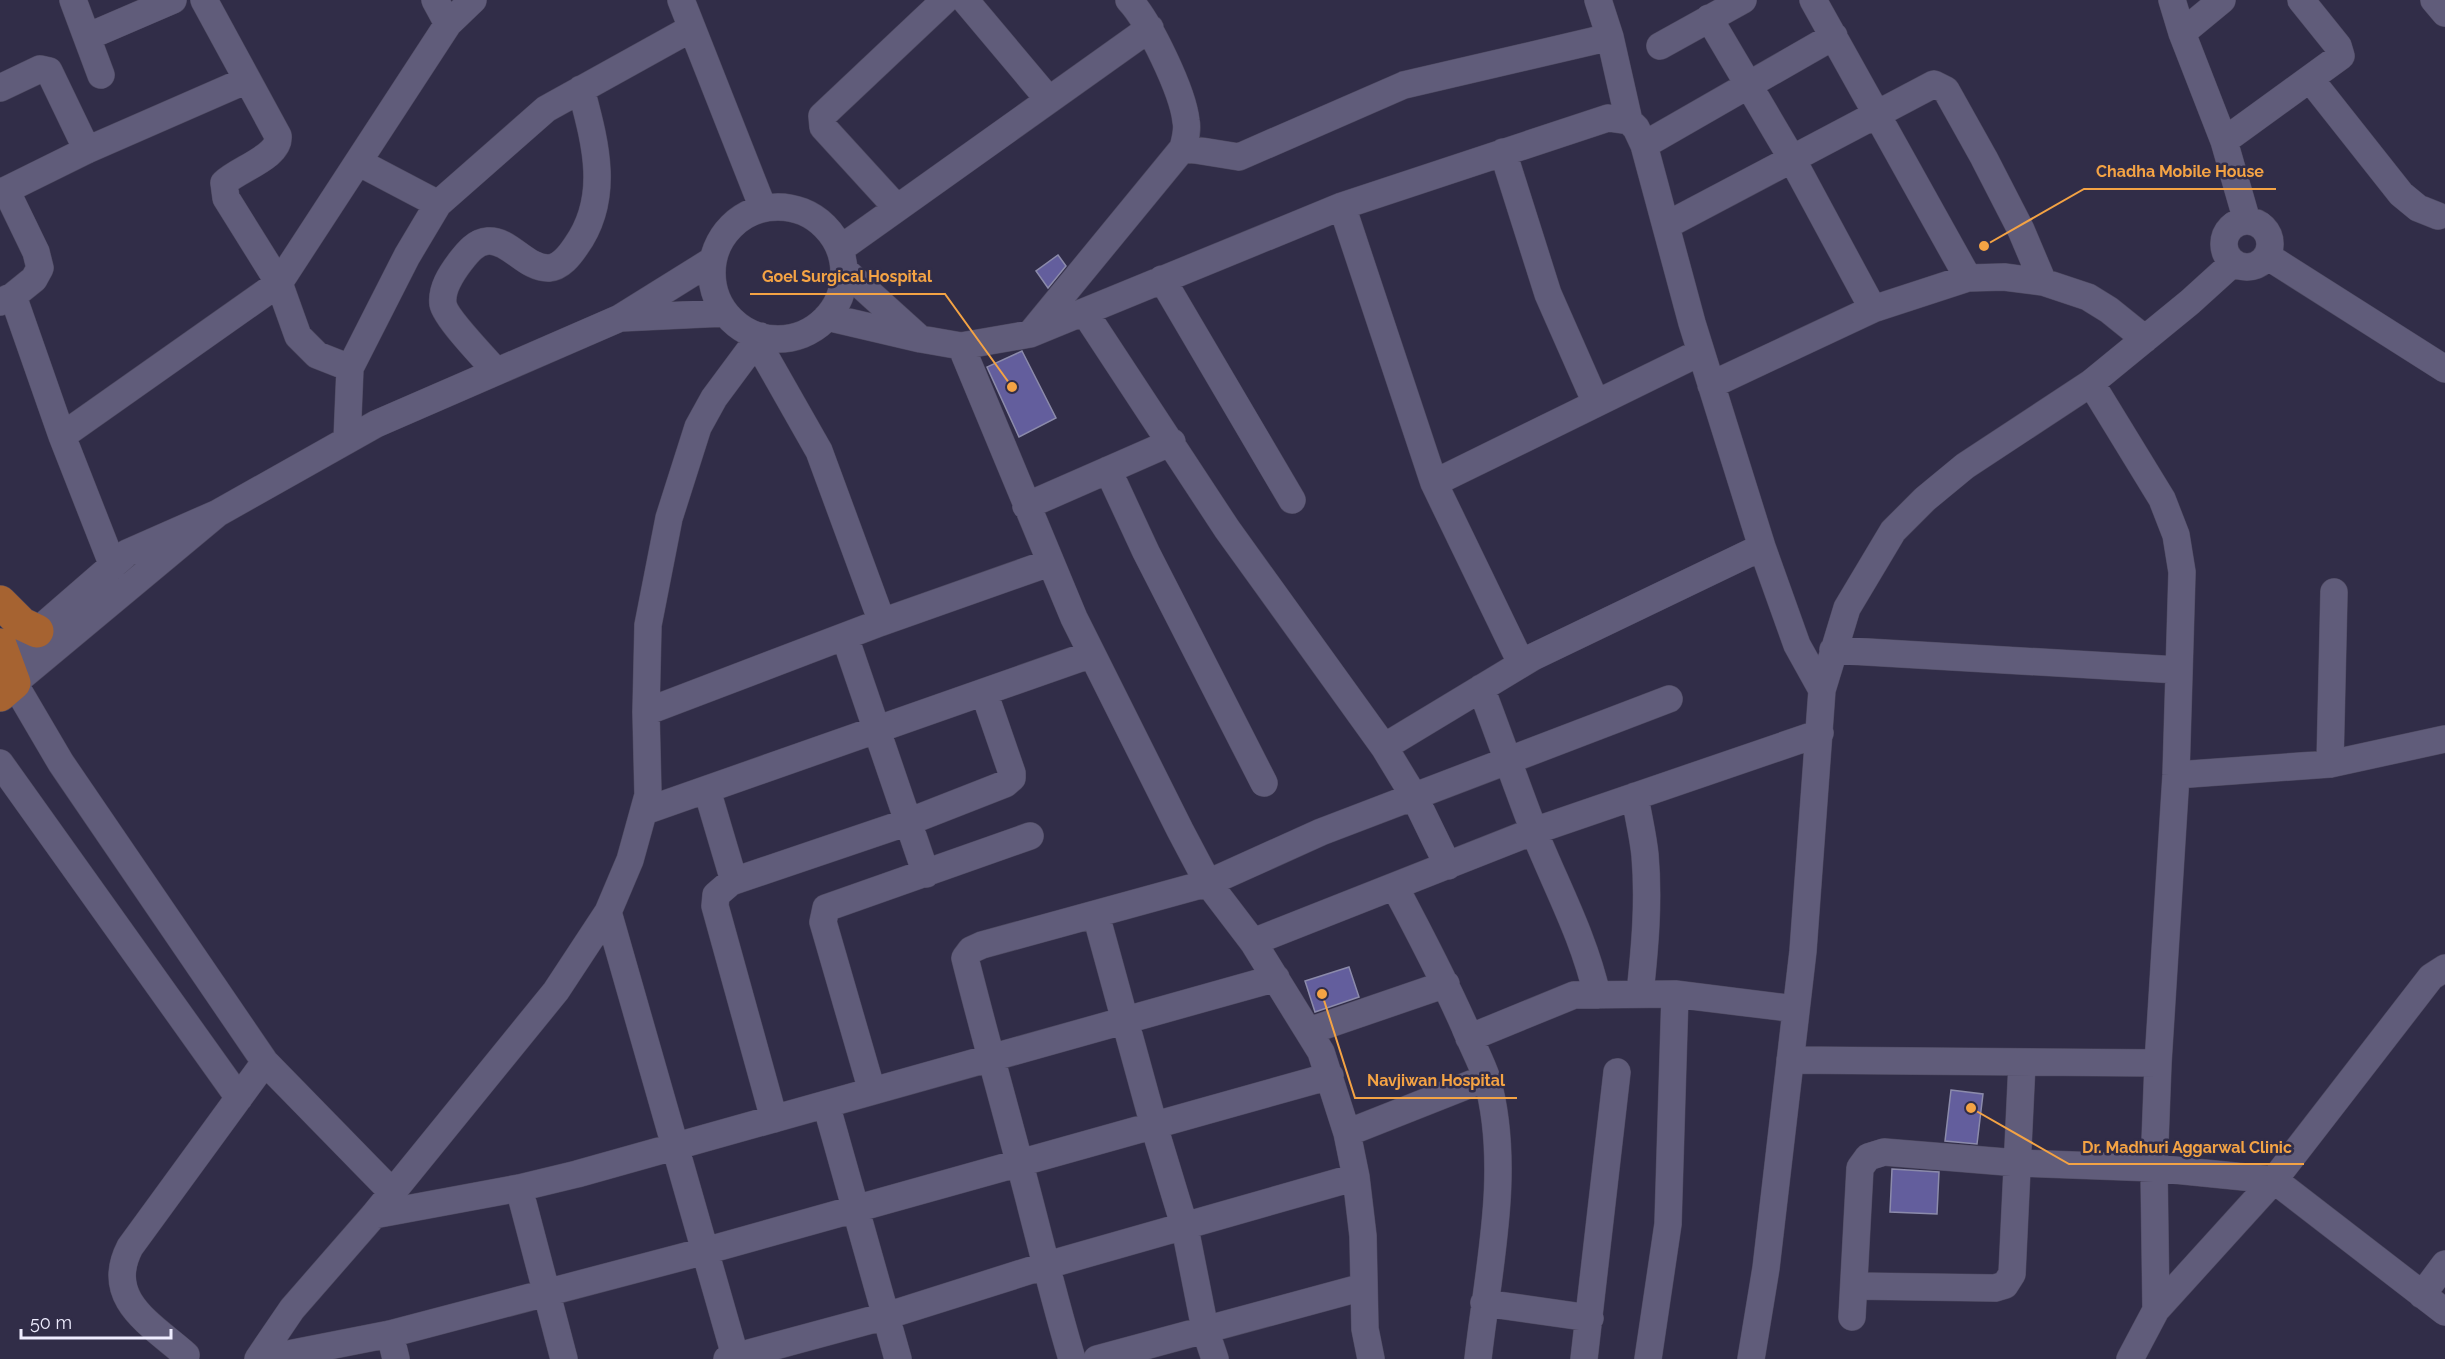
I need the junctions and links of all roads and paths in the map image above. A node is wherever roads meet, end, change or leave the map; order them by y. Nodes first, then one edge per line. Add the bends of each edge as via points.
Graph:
1 (72, 0) edge
2 (173, 0) edge
3 (204, 0) edge
4 (435, 0) edge
5 (473, 0) edge
6 (681, 0) edge
7 (945, 0) edge
8 (965, 0) edge
9 (1129, 0) edge
10 (1598, 0) edge
11 (1743, 0) edge
12 (1813, 0) edge
13 (2172, 0) edge
14 (2222, 0) edge
15 (2301, 0) edge
16 (2434, 0) edge
17 (2445, 13) edge
18 (1709, 18) junction
19 (448, 24) junction
20 (692, 28) junction
21 (1150, 28) junction
22 (2182, 33) junction
23 (87, 36) junction
24 (1834, 36) junction
25 (1610, 37) junction
26 (1660, 46) dead end
27 (101, 75) dead end
28 (2310, 79) junction
29 (247, 80) junction
30 (1750, 85) junction
31 (0, 88) edge
32 (581, 89) junction
33 (1049, 100) junction
34 (1877, 113) junction
35 (1629, 121) junction
36 (2224, 141) junction
37 (1644, 145) junction
38 (1183, 148) junction
39 (87, 150) junction
40 (1503, 152) junction
41 (1791, 158) junction
42 (360, 163) junction
43 (3, 191) edge
44 (438, 204) junction
45 (1342, 206) junction
46 (763, 208) junction
47 (897, 208) junction
48 (2438, 216) dead end
49 (2247, 220) junction
50 (1667, 225) junction
51 (2267, 256) junction
52 (713, 260) junction
53 (842, 260) junction
54 (2233, 263) junction
55 (1968, 278) junction
56 (1162, 279) junction
57 (2043, 282) junction
58 (279, 284) junction
59 (7, 299) edge
60 (1873, 309) junction
61 (725, 313) junction
62 (1085, 313) junction
63 (827, 317) junction
64 (620, 318) junction
65 (1030, 334) junction
66 (758, 339) junction
67 (921, 339) junction
68 (2145, 339) junction
69 (961, 346) junction
70 (1701, 352) junction
71 (350, 368) junction
72 (2445, 369) edge
73 (496, 372) junction
74 (2091, 382) junction
75 (1712, 385) junction
76 (1596, 403) junction
77 (62, 436) junction
78 (347, 441) junction
79 (1172, 442) junction
80 (1108, 470) junction
81 (1434, 483) junction
82 (1292, 500) dead end
83 (1026, 506) junction
84 (218, 513) junction
85 (1762, 547) junction
86 (1049, 563) junction
87 (113, 566) junction
88 (2334, 592) dead end
89 (0, 602) edge
90 (882, 622) junction
91 (37, 631) junction
92 (845, 637) junction
93 (1833, 650) junction
94 (1092, 654) junction
95 (1521, 663) junction
96 (4, 669) edge
97 (2178, 670) junction
98 (1481, 688) junction
99 (1822, 690) junction
100 (984, 692) junction
101 (1669, 699) dead end
102 (646, 712) junction
103 (878, 730) junction
104 (1820, 733) junction
105 (2445, 739) edge
106 (1384, 747) junction
107 (1509, 761) junction
108 (0, 763) edge
109 (2330, 764) junction
110 (2176, 775) junction
111 (1264, 783) dead end
112 (707, 790) junction
113 (1635, 796) junction
114 (1414, 798) junction
115 (645, 811) junction
116 (908, 822) junction
117 (1534, 831) junction
118 (1030, 836) dead end
119 (1448, 866) junction
120 (926, 874) junction
121 (734, 881) junction
122 (1208, 883) junction
123 (1395, 887) junction
124 (608, 912) junction
125 (1096, 915) junction
126 (1253, 942) junction
127 (2445, 968) edge
128 (1276, 978) junction
129 (1446, 984) junction
130 (1640, 993) junction
131 (1597, 994) junction
132 (1675, 994) junction
133 (1796, 1009) junction
134 (1125, 1021) junction
135 (1309, 1031) junction
136 (1469, 1038) junction
137 (990, 1058) junction
138 (1790, 1060) junction
139 (265, 1062) junction
140 (2022, 1063) junction
141 (2158, 1063) junction
142 (1617, 1072) dead end
143 (1330, 1076) junction
144 (1486, 1078) junction
145 (872, 1091) junction
146 (239, 1098) junction
147 (826, 1104) junction
148 (774, 1119) junction
149 (1154, 1126) junction
150 (1347, 1134) junction
151 (676, 1146) junction
152 (1019, 1161) junction
153 (2018, 1163) junction
154 (2154, 1168) junction
155 (1356, 1177) junction
156 (2274, 1180) junction
157 (519, 1188) junction
158 (392, 1192) junction
159 (855, 1209) junction
160 (374, 1215) junction
161 (1185, 1228) junction
162 (705, 1251) junction
163 (2445, 1264) edge
164 (1044, 1266) junction
165 (1855, 1286) junction
166 (1363, 1287) junction
167 (546, 1292) junction
168 (2422, 1294) junction
169 (1484, 1303) junction
170 (2156, 1310) junction
171 (2445, 1312) edge
172 (885, 1316) junction
173 (1852, 1317) dead end
174 (1590, 1318) junction
175 (1205, 1329) junction
176 (393, 1346) edge
177 (186, 1355) dead end
178 (733, 1358) edge
179 (258, 1359) edge
180 (263, 1359) edge
181 (564, 1359) edge
182 (898, 1359) edge
183 (1072, 1359) edge
184 (1097, 1359) edge
185 (1215, 1359) edge
186 (1371, 1359) edge
187 (1478, 1359) edge
188 (1584, 1359) edge
189 (1648, 1359) edge
190 (1751, 1359) edge
191 (2130, 1359) edge

1 - 23 street
2 - 23 street
3 - 29 street
4 - 19 street
5 - 19 street
6 - 20 street
7 - 47 street via 822,116 823,127
8 - 33 street
9 - 21 street
10 - 25 street
11 - 18 street
12 - 24 street
13 - 22 street
14 - 22 street
15 - 28 street via 2342,53
16 - 17 street
18 - 26 street
18 - 30 street
19 - 42 street via 395,102
20 - 32 street
20 - 46 street
21 - 33 street
21 - 38 street via 1186,121
22 - 36 street
23 - 27 street
24 - 30 street
24 - 34 street
25 - 35 street
25 - 38 street via 1404,85 1239,158
28 - 36 street
28 - 48 street via 2401,194 2418,208
29 - 39 street
29 - 58 street via 279,141 273,151 229,178 224,189
30 - 37 street
30 - 41 street
31 - 39 street via 40,69 49,71
32 - 44 street via 528,123
32 - 73 street via 598,164 598,192 584,236 567,259 552,268 541,267 493,241 477,243 452,273 444,292 446,312
33 - 47 street
34 - 41 street
34 - 55 street
34 - 57 street via 1934,84 1946,90 2021,230
35 - 37 street
35 - 40 street via 1608,118
36 - 49 street
37 - 50 street
38 - 65 street
39 - 43 street
40 - 45 street
40 - 76 street via 1548,294
41 - 50 street
41 - 60 street
42 - 44 street
42 - 58 street
43 - 59 street via 36,252 40,268 34,279
44 - 71 street
45 - 56 street
45 - 81 street
46 - 52 street via 732,225
46 - 53 street via 781,206 807,213 828,229
47 - 53 street
49 - 51 street via 2257,222 2270,237
49 - 54 street via 2229,228 2224,237 2224,247
50 - 70 street
51 - 54 street via 2252,267
51 - 72 street
52 - 61 street via 715,294
52 - 64 street
53 - 63 street via 840,296
53 - 67 street
54 - 68 street
55 - 57 street
55 - 60 street
56 - 62 street
56 - 82 street
57 - 68 street via 2088,297
58 - 71 street via 298,336 306,347
58 - 77 street
59 - 77 street
60 - 75 street
61 - 64 street
61 - 66 street
62 - 65 street
62 - 79 street
63 - 66 street via 792,338
63 - 67 street
64 - 73 street
65 - 69 street
66 - 90 street via 819,451
66 - 102 street via 714,398 688,451 669,518 648,626
67 - 69 street
68 - 74 street
69 - 83 street
70 - 75 street
70 - 76 street
71 - 78 street
73 - 78 street via 376,424
74 - 93 street via 1965,466 1893,531 1847,608
74 - 97 street via 2162,499 2176,535 2182,572
75 - 85 street
76 - 81 street
77 - 87 street
78 - 84 street
79 - 80 street
79 - 106 street via 1227,529
80 - 83 street
80 - 111 street
81 - 95 street
83 - 86 street
84 - 87 street via 127,553
84 - 96 street
85 - 95 street
85 - 99 street via 1797,645
86 - 90 street
86 - 94 street
87 - 91 street
88 - 109 street
89 - 91 main road via 16,619
90 - 92 street
91 - 96 street
92 - 102 street
92 - 103 street
93 - 97 street
93 - 99 street
94 - 100 street
94 - 122 street
95 - 98 street
96 - 139 street via 61,763
97 - 110 street
98 - 106 street
98 - 107 street
99 - 104 street
100 - 103 street
100 - 116 street via 1012,778
101 - 107 street
102 - 115 street via 650,774
103 - 112 street
103 - 116 street
104 - 113 street
104 - 133 street
105 - 109 street
106 - 114 street
107 - 114 street
107 - 117 street
108 - 146 street
109 - 110 street
110 - 141 street
112 - 115 street
112 - 121 street
113 - 117 street
113 - 130 street via 1647,890
114 - 119 street
114 - 122 street via 1321,832
115 - 124 street
116 - 120 street
116 - 121 street
117 - 119 street
117 - 131 street via 1577,928
118 - 120 street
119 - 123 street
120 - 145 street via 831,905 823,915
121 - 148 street via 720,889 715,906
122 - 125 street
122 - 126 street
123 - 126 street
123 - 129 street
124 - 151 street
124 - 158 street via 556,991
125 - 134 street
125 - 137 street via 982,945 967,953 965,958
126 - 128 street
127 - 156 street via 2432,977
128 - 134 street
128 - 135 street
129 - 135 street
129 - 136 street
130 - 131 street
130 - 132 street
131 - 136 street via 1555,1001
132 - 133 street
132 - 189 street via 1668,1224
133 - 138 street
134 - 137 street
134 - 149 street
135 - 143 street
136 - 144 street
137 - 145 street
137 - 152 street
138 - 140 street
138 - 190 street via 1766,1268
139 - 146 street
139 - 158 street
140 - 141 street
140 - 153 street
141 - 154 street
142 - 174 street
143 - 149 street
143 - 150 street
144 - 150 street
144 - 169 street via 1498,1148
145 - 147 street
146 - 177 street via 122,1262 127,1300
147 - 148 street
147 - 159 street
148 - 151 street
149 - 152 street
149 - 161 street
150 - 155 street
151 - 157 street
151 - 162 street
152 - 159 street
152 - 164 street
153 - 154 street
153 - 165 street via 2012,1274 2005,1285
153 - 165 street via 1884,1152 1868,1157 1860,1168
154 - 156 street
154 - 170 street
155 - 161 street
155 - 166 street via 1363,1236
156 - 168 street
156 - 170 street
157 - 160 street
157 - 167 street
158 - 160 street
159 - 162 street
159 - 172 street
160 - 179 street via 291,1309
161 - 164 street
161 - 175 street
162 - 167 street
162 - 178 street
163 - 168 street
164 - 172 street
164 - 183 street
165 - 173 street
166 - 175 street
166 - 186 street
167 - 176 street
167 - 181 street
168 - 171 street
169 - 174 street
169 - 187 street
170 - 191 street
172 - 178 street
172 - 182 street
174 - 188 street
175 - 184 street
175 - 185 street
176 - 180 street

